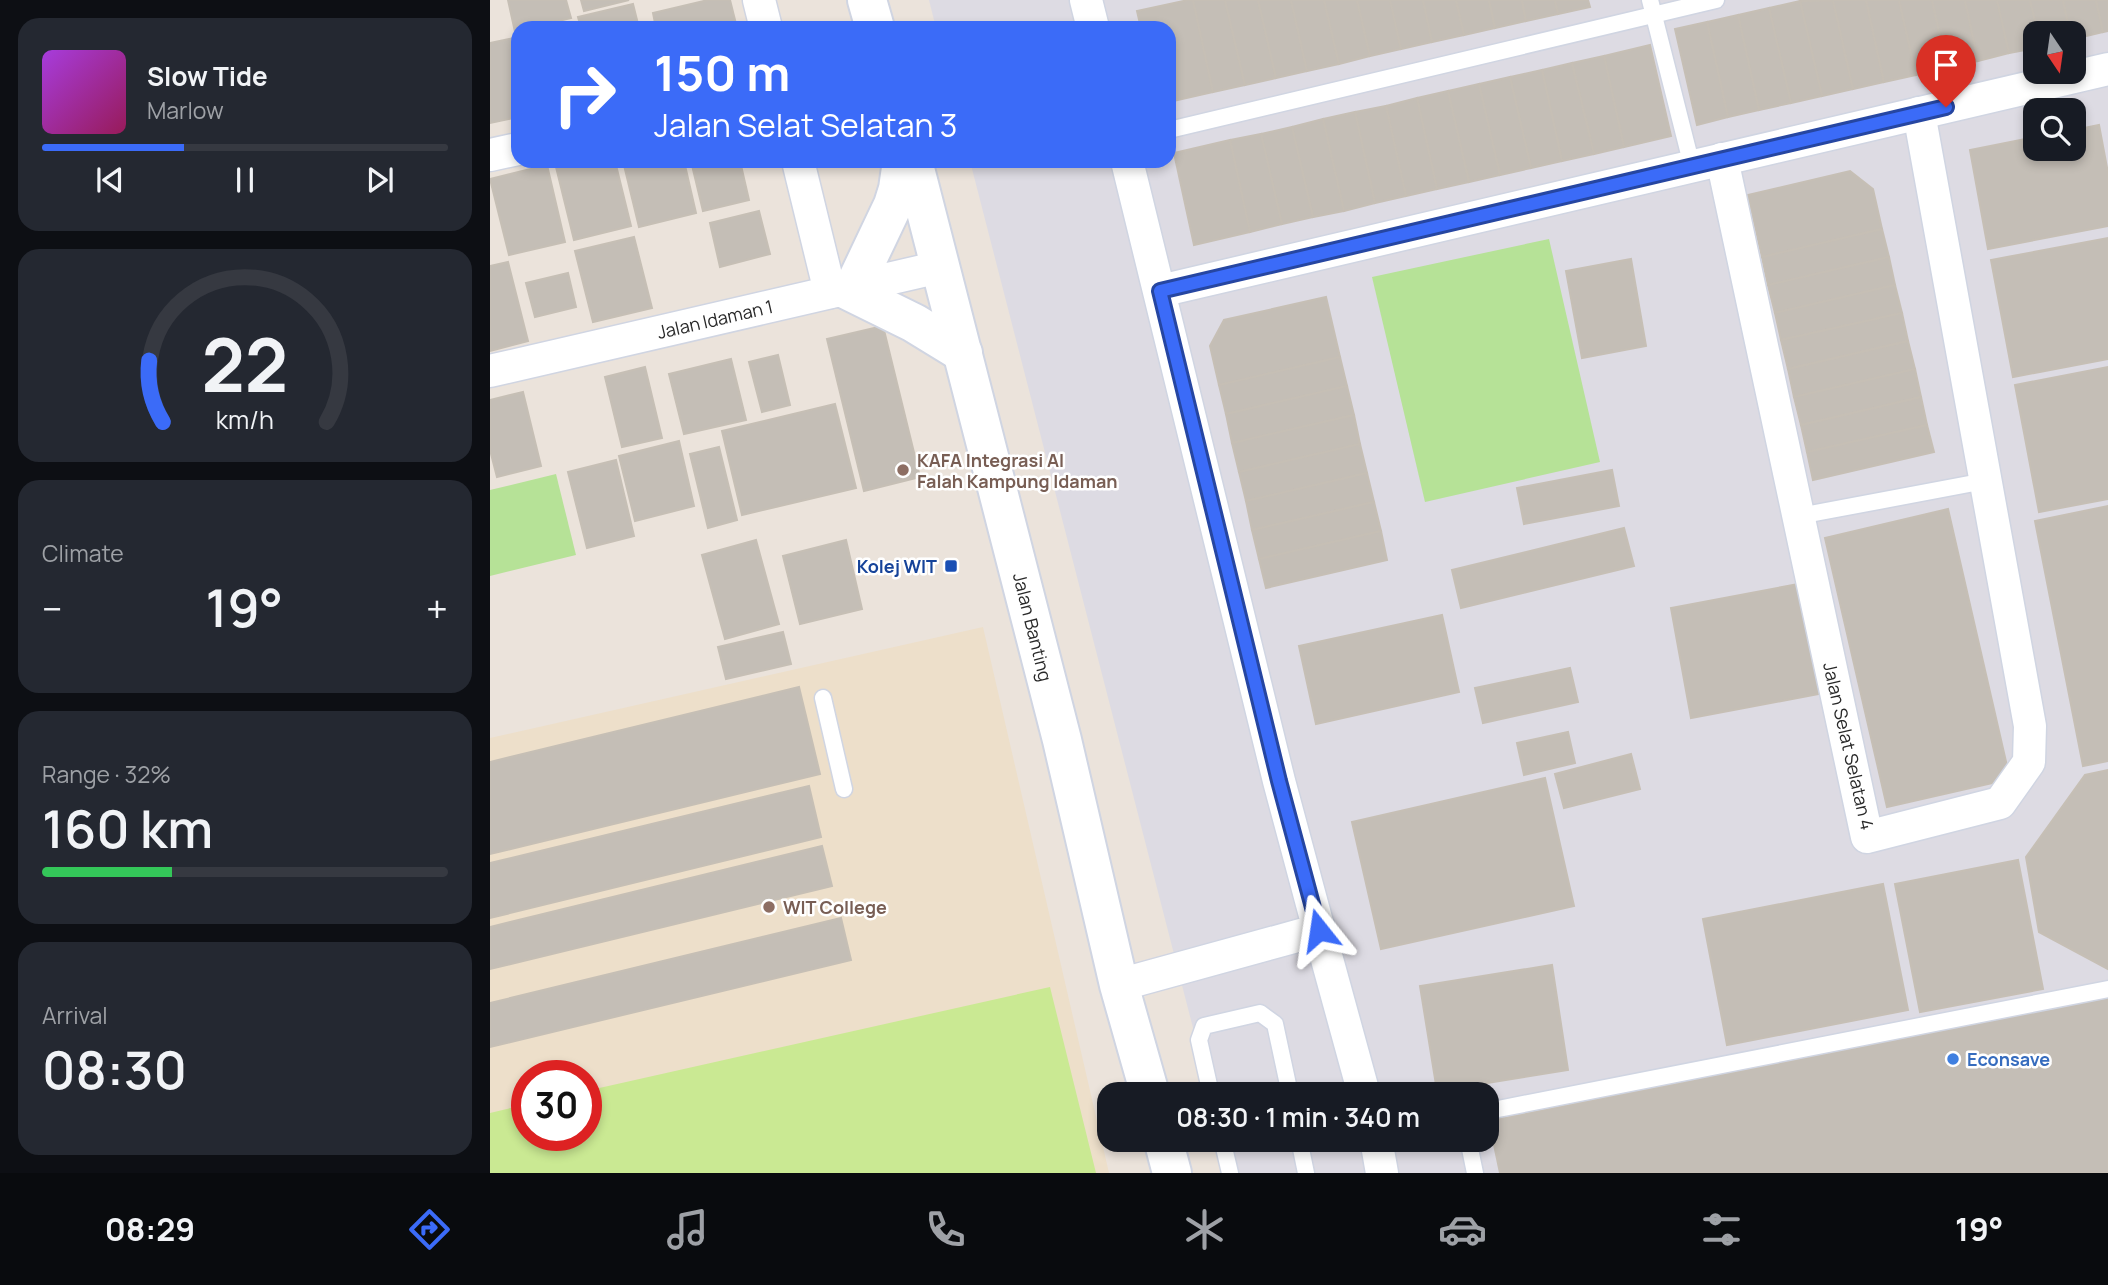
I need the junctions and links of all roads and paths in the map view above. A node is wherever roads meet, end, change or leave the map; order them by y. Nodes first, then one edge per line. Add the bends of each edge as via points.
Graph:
1 (759, 0) edge
2 (867, 0) edge
3 (1086, 0) edge
4 (1716, 0) edge
5 (1652, 7) edge
6 (764, 21) edge
7 (873, 21) edge
8 (1091, 21) edge
9 (2108, 68) edge
10 (1919, 113) junction
11 (1176, 128) edge
12 (511, 150) edge
13 (490, 155) edge
14 (1707, 163) junction
15 (800, 168) edge
16 (901, 168) edge
17 (915, 168) edge
18 (1129, 168) edge
19 (940, 267) junction
20 (843, 289) junction
21 (1160, 291) junction
22 (963, 353) junction
23 (490, 371) edge
24 (1985, 481) junction
25 (1799, 516) junction
26 (822, 698) dead end
27 (844, 789) dead end
28 (1319, 930) junction
29 (1119, 985) junction
30 (2108, 989) edge
31 (1147, 1082) edge
32 (1208, 1082) edge
33 (1287, 1082) edge
34 (1361, 1082) edge
35 (1499, 1109) edge
36 (1166, 1152) edge
37 (1225, 1152) edge
38 (1302, 1152) edge
39 (1378, 1152) edge
40 (1471, 1152) edge
41 (1172, 1173) edge
42 (1230, 1173) edge
43 (1306, 1173) edge
44 (1382, 1173) edge
45 (1475, 1173) edge

1 - 6 street
2 - 7 main road
3 - 8 street
4 - 5 lane
5 - 11 lane
5 - 14 lane
9 - 10 street
10 - 14 street
10 - 24 street, Jalan Selat Selatan 4
12 - 13 street
14 - 21 street
14 - 25 street, Jalan Selat Selatan 4
15 - 20 street
16 - 20 main road via 893,205
17 - 19 main road, Jalan Banting
18 - 21 street
19 - 20 street, Jalan Idaman 1
19 - 22 main road, Jalan Banting
20 - 22 main road via 895,312
20 - 23 street, Jalan Idaman 1
21 - 28 street
22 - 29 main road, Jalan Banting
24 - 25 lane
24 - 25 street, Jalan Selat Selatan 4 via 2030,726 2029,762 2000,803 1867,837
26 - 27 lane
28 - 29 street
28 - 34 street
29 - 31 main road, Jalan Banting
30 - 35 lane
32 - 33 lane via 1199,1040 1204,1026 1260,1013 1275,1024
36 - 41 main road
37 - 42 lane
38 - 43 lane
39 - 44 street
40 - 45 lane

